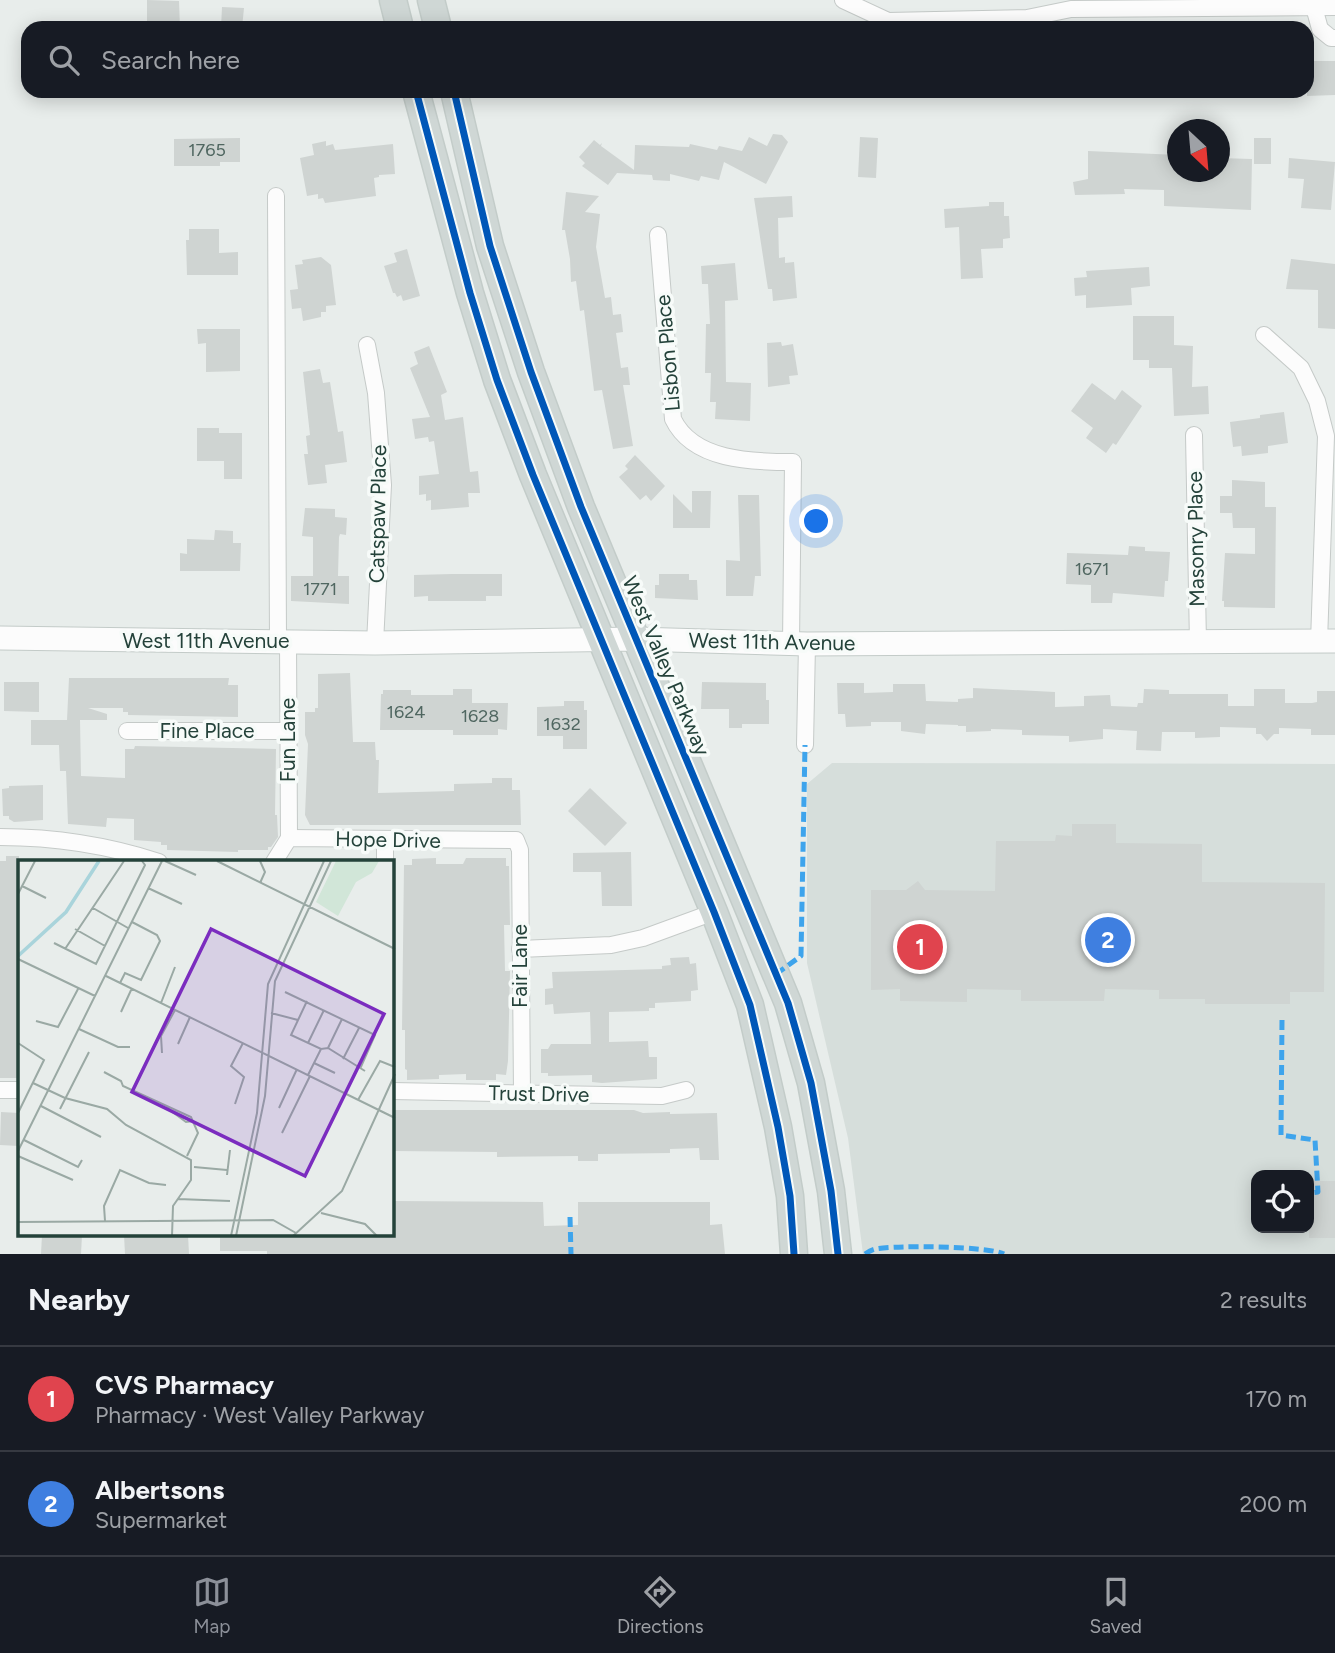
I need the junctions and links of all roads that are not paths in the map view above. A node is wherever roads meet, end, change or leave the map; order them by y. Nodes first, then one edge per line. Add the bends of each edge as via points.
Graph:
1 (393, 0) edge
2 (431, 0) edge
3 (1051, 0) edge
4 (856, 2) edge
5 (1314, 7) junction
6 (1335, 7) edge
7 (1072, 9) junction
8 (398, 21) edge
9 (436, 21) edge
10 (1335, 38) edge
11 (418, 98) edge
12 (456, 98) edge
13 (276, 196) dead end
14 (658, 235) dead end
15 (1264, 335) dead end
16 (367, 345) dead end
17 (1194, 435) dead end
18 (0, 638) edge
19 (602, 639) junction
20 (636, 639) junction
21 (283, 641) junction
22 (1327, 641) edge
23 (375, 643) junction
24 (1198, 643) junction
25 (799, 644) junction
26 (288, 730) junction
27 (127, 731) dead end
28 (805, 746) dead end
29 (0, 837) edge
30 (289, 838) junction
31 (516, 840) joint
32 (385, 841) junction
33 (118, 855) edge
34 (147, 860) edge
35 (275, 860) edge
36 (385, 860) edge
37 (714, 912) junction
38 (520, 949) junction
39 (0, 1090) edge
40 (18, 1090) edge
41 (686, 1090) dead end
42 (394, 1091) edge
43 (522, 1093) junction
44 (794, 1254) edge
45 (838, 1254) edge

1 - 8 main road
2 - 9 main road
3 - 7 street
4 - 7 street via 888,21 1027,18
5 - 6 street
5 - 7 street
5 - 10 street via 1320,29
11 - 19 main road via 497,380
12 - 20 main road, West Valley Parkway via 490,246 527,359
13 - 21 street, Fun Lane
14 - 25 street, Lisbon Place via 673,419 680,433 705,451 760,462 793,462
15 - 22 street via 1301,368 1317,401 1326,436
16 - 23 street, Catspaw Place via 383,485
17 - 24 street, Masonry Place
18 - 21 street, West 11th Avenue
19 - 20 street, West 11th Avenue
19 - 23 street, West 11th Avenue
19 - 37 main road
20 - 25 street, West 11th Avenue
20 - 45 main road, West Valley Parkway via 788,1003 811,1083
21 - 23 street, West 11th Avenue
21 - 26 street, Fun Lane
22 - 24 street, West 11th Avenue
24 - 25 street, West 11th Avenue
25 - 28 street
26 - 27 street, Fine Place
26 - 30 street, Fun Lane
29 - 33 street via 40,837
30 - 32 street, Hope Drive
30 - 35 street
31 - 32 street, Hope Drive
31 - 38 street, Fair Lane via 520,849
32 - 36 street
33 - 34 street
37 - 38 street via 611,945
37 - 44 main road via 750,1005 790,1196
38 - 43 street, Fair Lane
39 - 40 street
41 - 43 street, Trust Drive via 662,1096
42 - 43 street, Trust Drive

